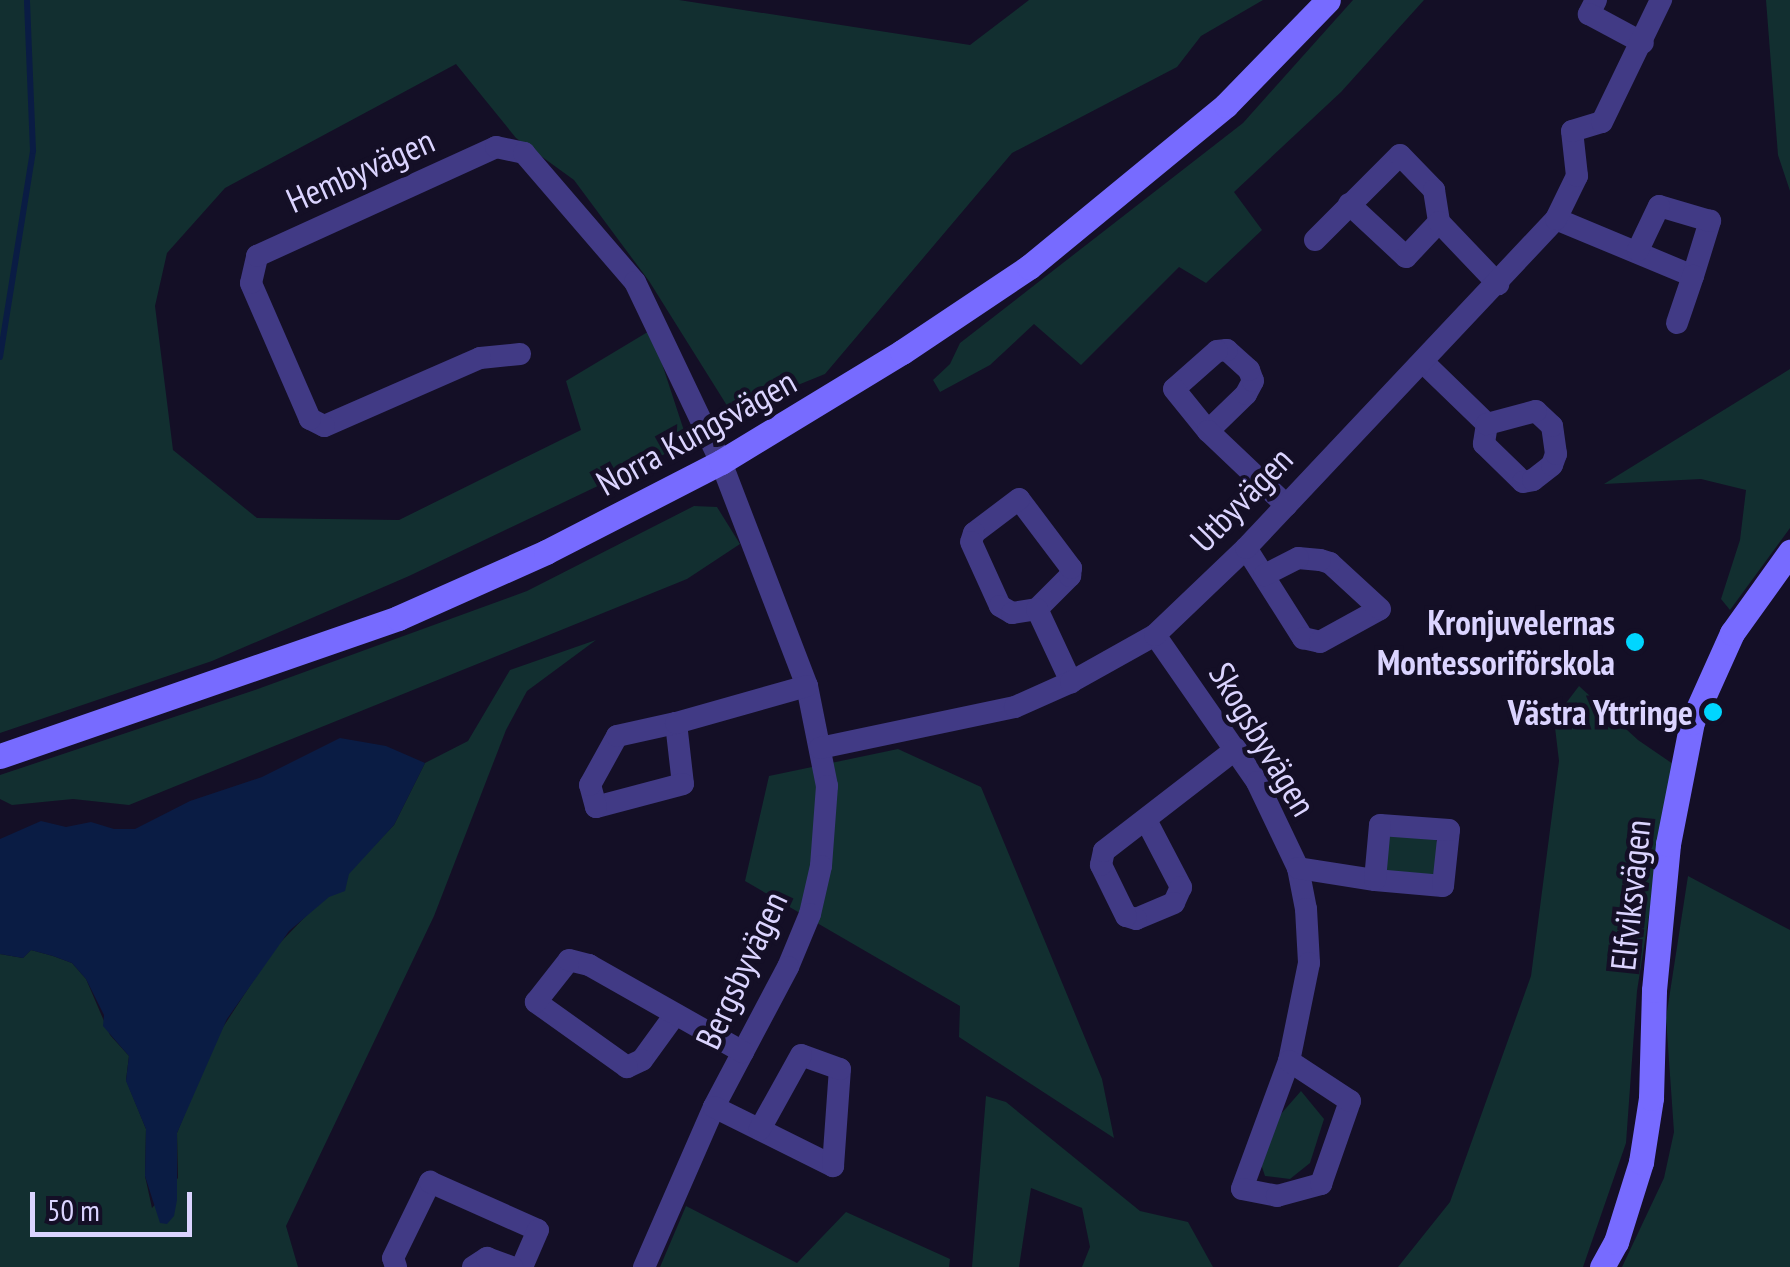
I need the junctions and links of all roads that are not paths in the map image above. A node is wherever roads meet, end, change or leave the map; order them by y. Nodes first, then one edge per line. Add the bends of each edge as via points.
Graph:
1 (1328, 0) edge
2 (1596, 0) edge
3 (1661, 0) edge
4 (1643, 42) junction
5 (1350, 204) junction
6 (1556, 219) junction
7 (1440, 222) junction
8 (1315, 240) dead end
9 (1638, 250) junction
10 (1693, 276) junction
11 (1498, 284) junction
12 (1677, 322) dead end
13 (520, 354) dead end
14 (1422, 362) junction
15 (1486, 424) dead end
16 (1208, 432) dead end
17 (721, 462) junction
18 (1286, 505) junction
19 (1246, 548) junction
20 (1790, 552) edge
21 (1264, 575) junction
22 (1037, 609) junction
23 (1155, 635) junction
24 (1071, 682) junction
25 (807, 686) junction
26 (676, 723) junction
27 (820, 748) junction
28 (1236, 749) junction
29 (0, 756) edge
30 (1146, 820) dead end
31 (1298, 868) junction
32 (1376, 880) dead end
33 (674, 1016) junction
34 (742, 1052) junction
35 (1289, 1062) junction
36 (714, 1107) junction
37 (760, 1129) junction
38 (396, 1267) edge
39 (473, 1267) edge
40 (512, 1267) edge
41 (522, 1267) edge
42 (644, 1267) edge
43 (1602, 1267) edge

1 - 17 main road, Norra Kungsvägen via 1226,106 1029,266
2 - 4 street via 1589,14
3 - 4 street
4 - 6 street, Utbyvägen via 1602,122 1572,130 1577,176
5 - 7 street via 1406,256
5 - 7 street via 1400,156 1434,190
5 - 8 street
6 - 9 street
6 - 11 street, Utbyvägen
7 - 11 street
9 - 10 street
9 - 10 street via 1659,206 1710,222
10 - 12 street
11 - 14 street, Utbyvägen
13 - 17 street, Hembyvägen via 480,358 324,426 310,419 251,283 258,256 496,147 524,153 635,282
14 - 15 street
14 - 18 street, Utbyvägen
16 - 18 street
17 - 25 street, Bergsbyvägen
17 - 29 main road, Norra Kungsvägen via 398,618
18 - 19 street, Utbyvägen
19 - 21 street
19 - 23 street, Utbyvägen
20 - 43 main road, Elfviksvägen via 1732,634 1692,722 1668,844 1642,1162
21 - 21 street via 1309,640 1320,642 1380,609 1320,560 1298,558
22 - 22 street via 1012,613 1000,606 970,542 1020,499 1071,568
22 - 24 street
23 - 24 street, Utbyvägen
23 - 28 street, Skogsbyvägen
24 - 27 street, Utbyvägen via 1015,707
25 - 26 street
25 - 27 street, Bergsbyvägen
26 - 26 street via 617,736 590,785 596,807 684,784
27 - 34 street, Bergsbyvägen via 828,786 810,914
28 - 30 street
28 - 31 street, Skogsbyvägen
31 - 32 street
31 - 35 street, Skogsbyvägen via 1308,963
33 - 33 street via 590,965 569,960 536,1002 627,1067 642,1060
33 - 34 street
34 - 36 street, Bergsbyvägen
35 - 35 street, Skogsbyvägen via 1262,1134 1242,1190 1277,1196 1320,1184 1350,1101
36 - 37 street
36 - 42 street, Bergsbyvägen
37 - 37 street via 833,1166 840,1069 801,1055
38 - 41 street via 393,1258 430,1182 538,1230
39 - 40 street via 487,1258

